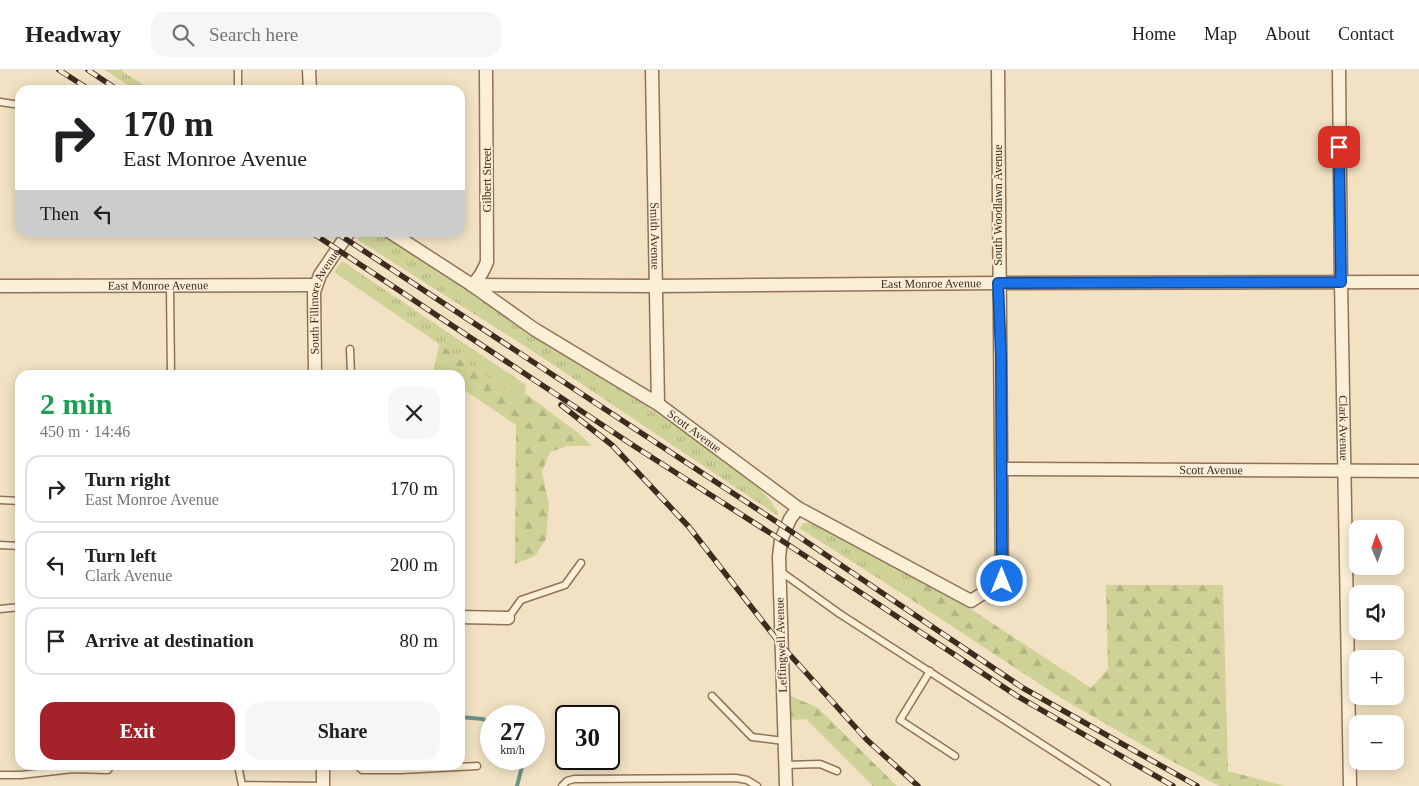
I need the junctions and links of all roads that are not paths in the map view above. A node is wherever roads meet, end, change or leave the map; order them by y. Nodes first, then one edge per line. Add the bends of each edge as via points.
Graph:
1 (238, 70) edge
2 (309, 70) edge
3 (486, 70) edge
4 (652, 70) edge
5 (998, 70) edge
6 (1338, 70) edge
7 (238, 85) edge
8 (310, 85) edge
9 (0, 102) edge
10 (15, 104) edge
11 (346, 237) edge
12 (398, 237) edge
13 (1341, 282) junction
14 (1419, 282) edge
15 (998, 283) junction
16 (472, 285) junction
17 (0, 286) edge
18 (170, 286) junction
19 (315, 286) junction
20 (656, 286) junction
21 (350, 349) dead end
22 (171, 370) edge
23 (315, 370) edge
24 (351, 370) edge
25 (658, 404) junction
26 (1002, 469) junction
27 (1345, 470) junction
28 (1419, 471) edge
29 (0, 500) edge
30 (15, 501) edge
31 (798, 508) junction
32 (0, 545) edge
33 (15, 546) edge
34 (581, 564) dead end
35 (779, 571) junction
36 (1002, 581) joint
37 (15, 607) edge
38 (0, 608) edge
39 (465, 617) edge
40 (508, 618) joint
41 (930, 671) junction
42 (712, 696) dead end
43 (784, 741) junction
44 (955, 756) dead end
45 (785, 765) junction
46 (477, 766) dead end
47 (465, 767) edge
48 (58, 770) edge
49 (239, 770) edge
50 (323, 770) edge
51 (362, 770) edge
52 (401, 770) edge
53 (837, 771) dead end
54 (0, 775) edge
55 (323, 786) edge
56 (562, 786) edge
57 (757, 786) edge
58 (786, 786) edge
59 (1107, 786) edge
60 (1350, 786) edge

1 - 7 lane
2 - 8 street
3 - 16 street, Gilbert Street via 487,262
4 - 20 street, Smith Avenue
5 - 15 street, South Woodlawn Avenue
6 - 13 street, Clark Avenue
9 - 10 lane
11 - 19 street, South Fillmore Avenue
12 - 16 street, Scott Avenue
13 - 14 street, East Monroe Avenue
13 - 15 street, East Monroe Avenue
13 - 27 street, Clark Avenue
15 - 20 street, East Monroe Avenue
15 - 26 street, South Woodlawn Avenue
16 - 20 street, East Monroe Avenue
16 - 25 street, Scott Avenue via 534,329
17 - 18 street, East Monroe Avenue
18 - 19 street, East Monroe Avenue
18 - 22 lane
19 - 23 street, South Fillmore Avenue
20 - 25 street, Smith Avenue
21 - 24 lane
25 - 31 street, Scott Avenue
26 - 27 street, Scott Avenue
26 - 36 street, South Woodlawn Avenue
27 - 28 street, Scott Avenue
27 - 60 street, Clark Avenue
29 - 30 lane
31 - 35 street, Leffingwell Avenue via 781,540
31 - 36 street, Scott Avenue via 971,601
32 - 33 lane
34 - 40 lane via 565,585 521,600
35 - 41 lane
35 - 43 street, Leffingwell Avenue
37 - 38 lane
39 - 40 street
41 - 44 lane via 900,720
41 - 59 lane
42 - 43 lane via 752,737
43 - 45 street, Leffingwell Avenue
45 - 53 lane via 820,764
45 - 58 street, Leffingwell Avenue
46 - 47 lane
48 - 54 lane
49 - 55 lane via 242,785
50 - 55 street
51 - 52 lane
56 - 57 lane via 574,779 736,778

